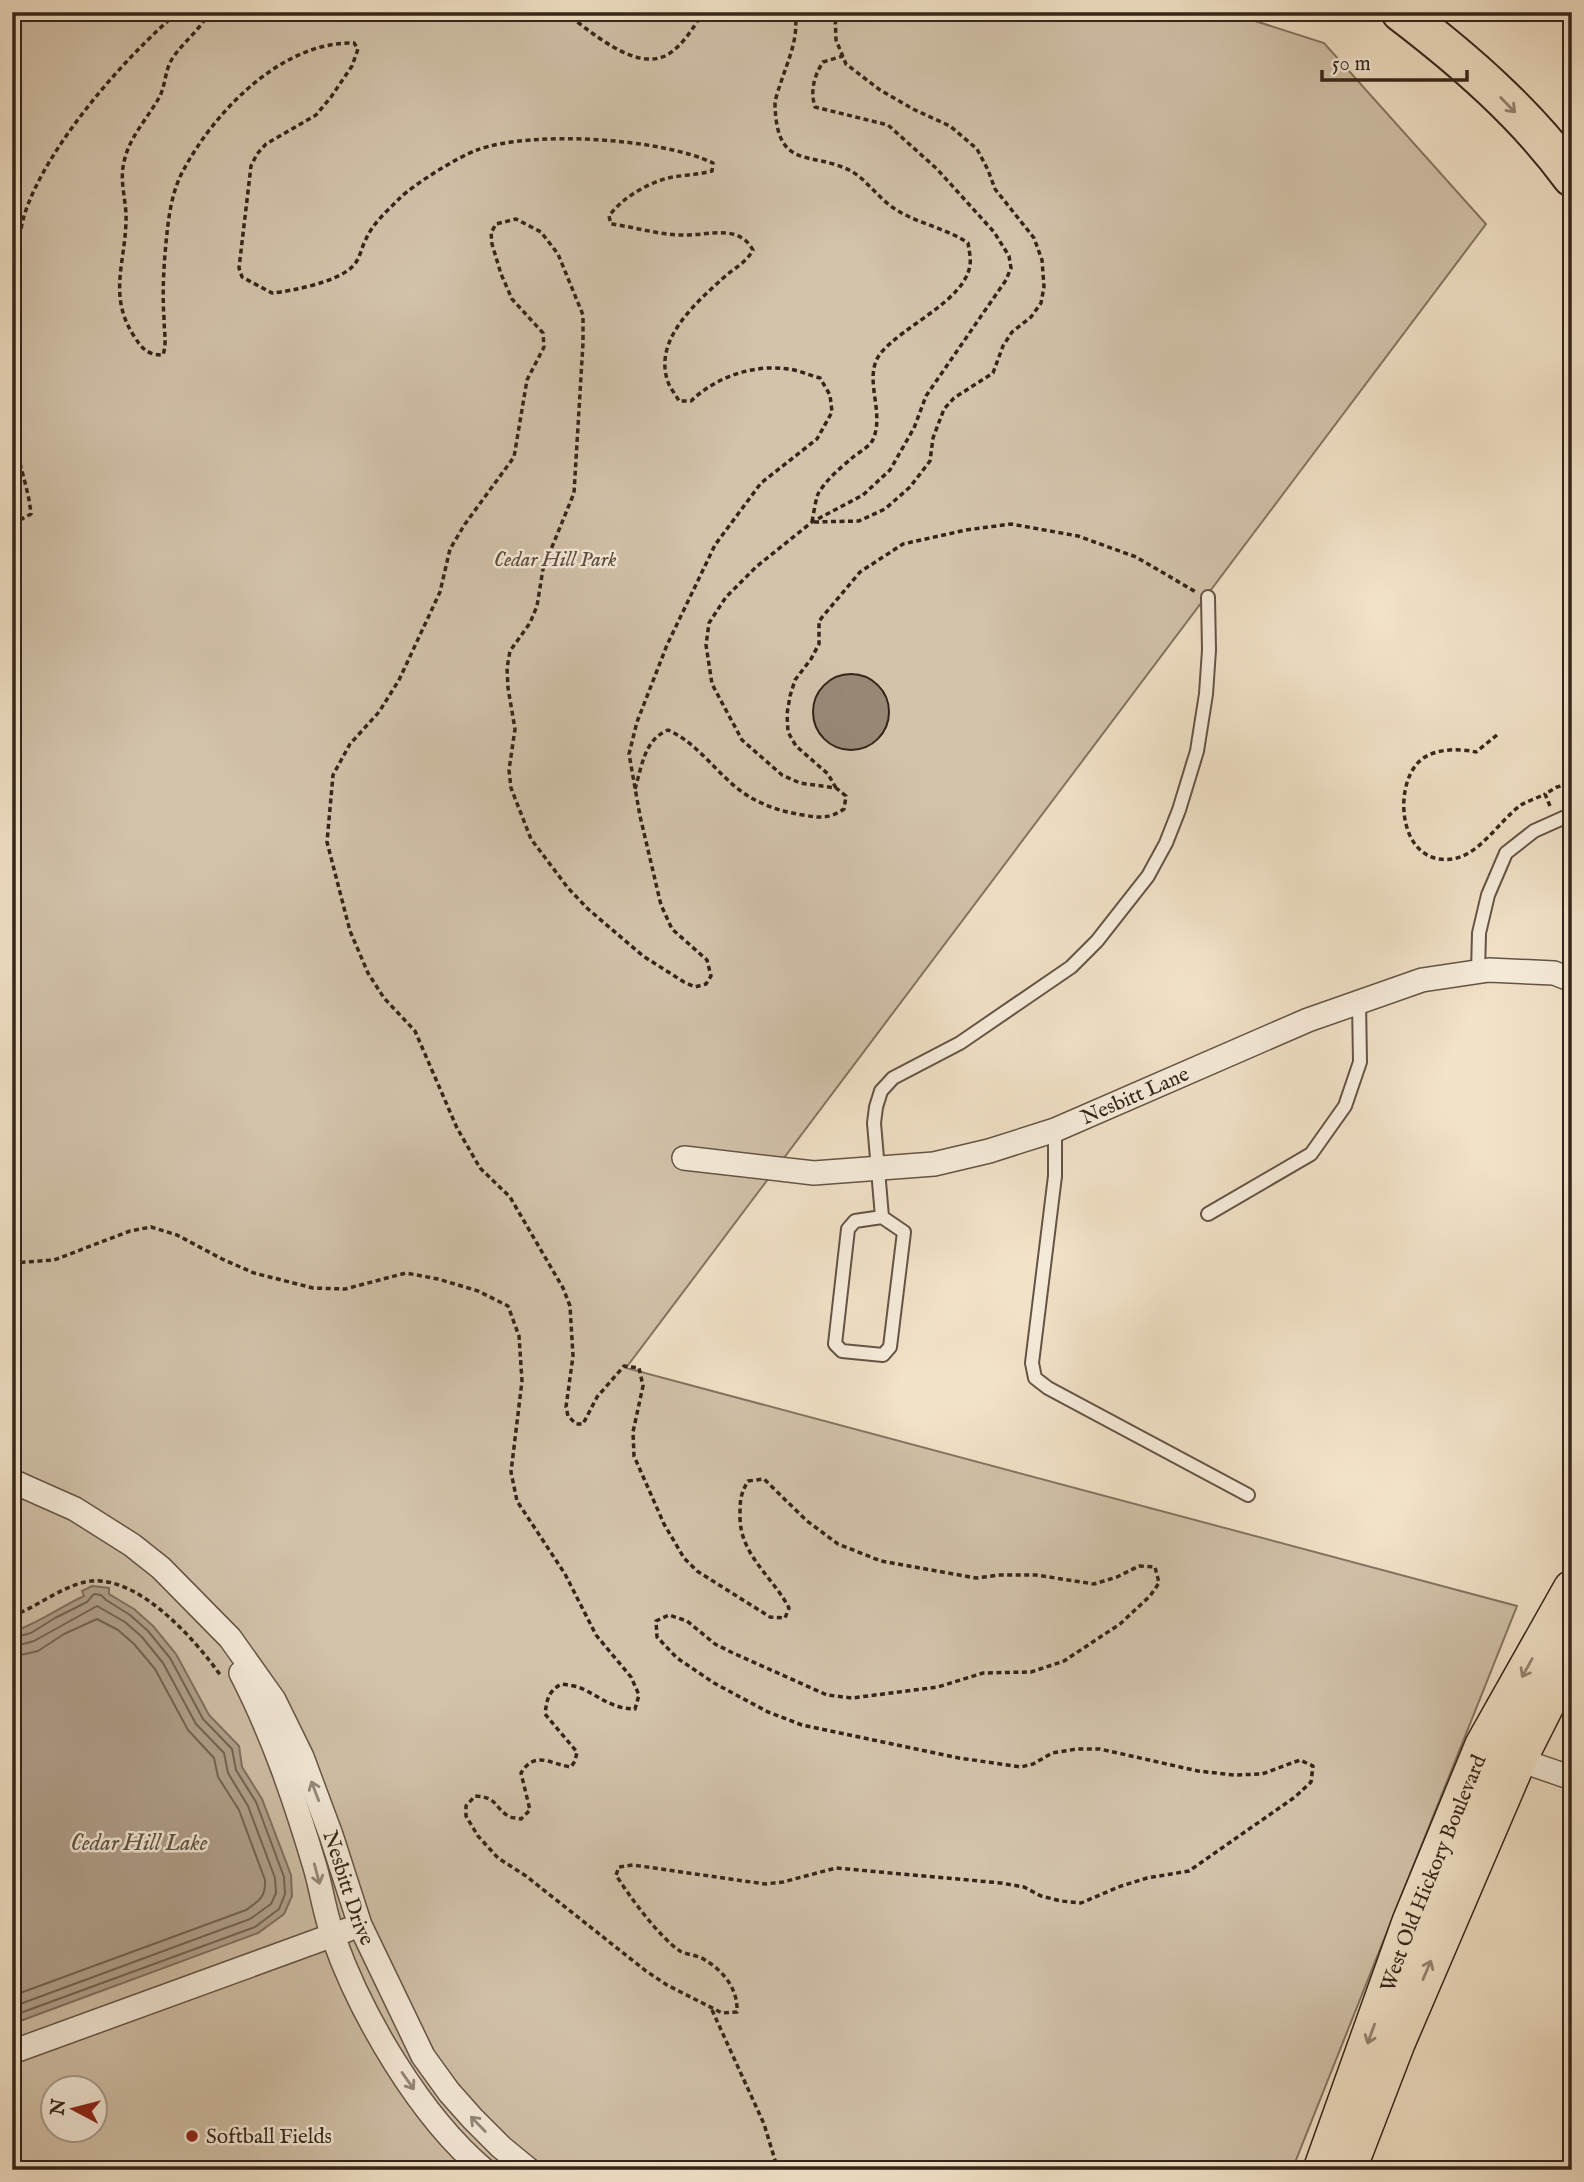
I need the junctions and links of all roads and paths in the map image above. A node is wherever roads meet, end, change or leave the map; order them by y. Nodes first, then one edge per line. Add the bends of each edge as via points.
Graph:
1 (178, 12) edge
2 (203, 12) edge
3 (564, 12) edge
4 (703, 12) edge
5 (795, 12) edge
6 (835, 12) edge
7 (1401, 12) edge
8 (843, 56) junction
9 (1572, 177) edge
10 (12, 296) edge
11 (12, 379) edge
12 (12, 512) edge
13 (812, 522) junction
14 (1208, 597) joint
15 (1497, 735) dead end
16 (1572, 783) edge
17 (836, 788) junction
18 (635, 791) junction
19 (1545, 794) junction
20 (1572, 814) edge
21 (1555, 821) junction
22 (1478, 972) junction
23 (1572, 979) edge
24 (1359, 1002) junction
25 (1055, 1130) junction
26 (684, 1158) dead end
27 (879, 1170) junction
28 (1208, 1214) dead end
29 (882, 1217) junction
30 (12, 1263) edge
31 (12, 1481) edge
32 (1248, 1495) dead end
33 (186, 1593) junction
34 (1568, 1603) edge
35 (12, 1616) edge
36 (1572, 1652) edge
37 (225, 1682) dead end
38 (1484, 1745) junction
39 (1517, 1761) junction
40 (1572, 1778) edge
41 (360, 1925) junction
42 (332, 1935) junction
43 (711, 2008) junction
44 (12, 2052) edge
45 (1337, 2162) edge
46 (484, 2170) edge
47 (529, 2170) edge
48 (778, 2170) edge

1 - 10 path via 124,65 57,148 37,182 24,216
2 - 18 path via 205,19 167,67 161,94 124,162 127,220 119,302 142,349 153,355 163,355 166,343 167,234 182,173 241,93 277,65 311,52 341,43 354,43 358,50 352,66 316,115 266,144 251,166 239,268 243,277 272,293 320,283 352,268 376,223 402,195 475,150 562,139 671,148 713,163 712,171 668,178 628,197 609,216 611,223 683,236 738,235 748,240 753,250 674,330 666,355 667,382 679,401 691,401 727,377 753,369 788,369 820,378 830,395 832,412 817,439 761,483 715,545 667,645 637,722 629,754
3 - 4 path via 610,45 635,57 659,58 673,51
5 - 13 path via 794,48 774,103 784,145 798,157 852,171 910,218 957,235 968,243 970,266 959,287 939,307 879,356 872,379 878,423 873,442 850,459 818,495
6 - 8 path via 835,40
7 -> 9 highway via 1494,90
8 - 13 path via 823,62 815,74 815,107 888,125 975,209 1009,256 1011,268 926,396 890,470 863,495
8 - 13 path via 846,64 880,90 950,126 977,149 995,189 1034,238 1044,287 1041,303 1012,332 993,373 943,409 930,461 910,487 885,509 859,521
11 - 12 path via 17,449 32,514 20,520
13 - 17 path via 726,597 709,623 706,645 712,684 742,740 782,775 800,783
14 - 17 path via 1136,557 1078,536 1012,524 903,544 860,572 820,621 819,644 795,680 788,732
14 - 27 lane via 1206,694 1197,751 1171,832 1147,876 1071,967 960,1043 893,1078 881,1091 874,1123
15 - 19 path via 1476,752 1445,750 1415,765 1404,800 1406,829 1414,843 1437,859 1463,856 1522,805
16 - 19 path
17 - 18 path via 846,796 844,809 831,817 783,811 753,799 680,735 668,730 656,735 645,754
18 - 43 path via 661,905 672,929 706,960 712,976 706,984 695,986 667,972 588,909 531,839 511,788 514,729 507,668 510,651 537,606 545,560 574,493 583,315 558,254 541,232 507,219 496,224 492,244 512,299 543,333 544,347 527,380 514,457 450,549 440,592 399,680 379,712 350,744 333,775 327,842 350,931 368,973 383,998 415,1031 457,1128 480,1168 510,1197 564,1288 570,1306 573,1356 568,1416 583,1424 597,1396 624,1366 639,1368 643,1386 633,1432 634,1456 664,1524 684,1559 697,1571 770,1617 785,1618 789,1608 750,1555 740,1530 740,1495 748,1481 764,1479 838,1544 881,1561 976,1578 1036,1575 1094,1584 1139,1566 1154,1567 1159,1583 1120,1624 1064,1661 1031,1672 983,1674 938,1687 852,1698 827,1695 715,1644 687,1621 668,1615 656,1622 657,1637 714,1684 768,1712 802,1725 959,1758 1021,1767 1052,1753 1100,1749 1234,1775 1262,1774 1300,1760 1313,1766 1311,1782 1295,1797 1189,1871 1147,1878 1081,1903 1001,1883 836,1868 765,1884 619,1867 616,1875 625,1891 665,1937 681,1951 705,1959 729,1981 738,1998 737,2012
19 - 21 path
20 - 21 lane
21 - 22 lane via 1506,853 1488,895 1479,933
22 - 23 street, Nesbitt Lane via 1554,973
22 - 24 street, Nesbitt Lane via 1422,980
24 - 25 street, Nesbitt Lane
24 - 28 lane via 1360,1062 1345,1106 1311,1154
25 - 27 street, Nesbitt Lane via 934,1164
25 - 32 lane via 1055,1176 1032,1363 1035,1378
26 - 27 street, Nesbitt Lane via 814,1174
27 - 29 lane
29 - 29 lane via 855,1221 848,1229 835,1344 842,1351 883,1355 890,1347 904,1232
30 - 43 path via 54,1260 151,1227 254,1273 313,1287 345,1289 406,1273 478,1291 508,1306 519,1336 522,1381 511,1472 517,1501 565,1574 596,1635 631,1677 639,1695 635,1709 623,1709 580,1687 561,1684 552,1690 545,1714 578,1752 571,1767 540,1759 528,1763 522,1773 530,1810 521,1819 486,1797 475,1796 466,1806 466,1816 498,1858 646,1971
31 - 33 street, Nesbitt Drive via 104,1526
41 -> 33 street, Nesbitt Drive via 318,1797 274,1700 230,1638
33 -> 42 street, Nesbitt Drive via 240,1672 264,1717 312,1856
34 -> 38 main road, West Old Hickory Boulevard
35 - 37 path via 72,1586 107,1582 138,1594 166,1614
36 - 39 main road, West Old Hickory Boulevard
38 - 39 street
38 -> 45 main road, West Old Hickory Boulevard via 1412,1922
39 - 40 street
45 -> 39 main road, West Old Hickory Boulevard via 1396,2043
41 - 42 street
47 -> 41 street, Nesbitt Drive via 473,2119 423,2056
42 - 44 street
42 -> 46 street, Nesbitt Drive via 387,2049 429,2110
43 - 48 path via 764,2124

